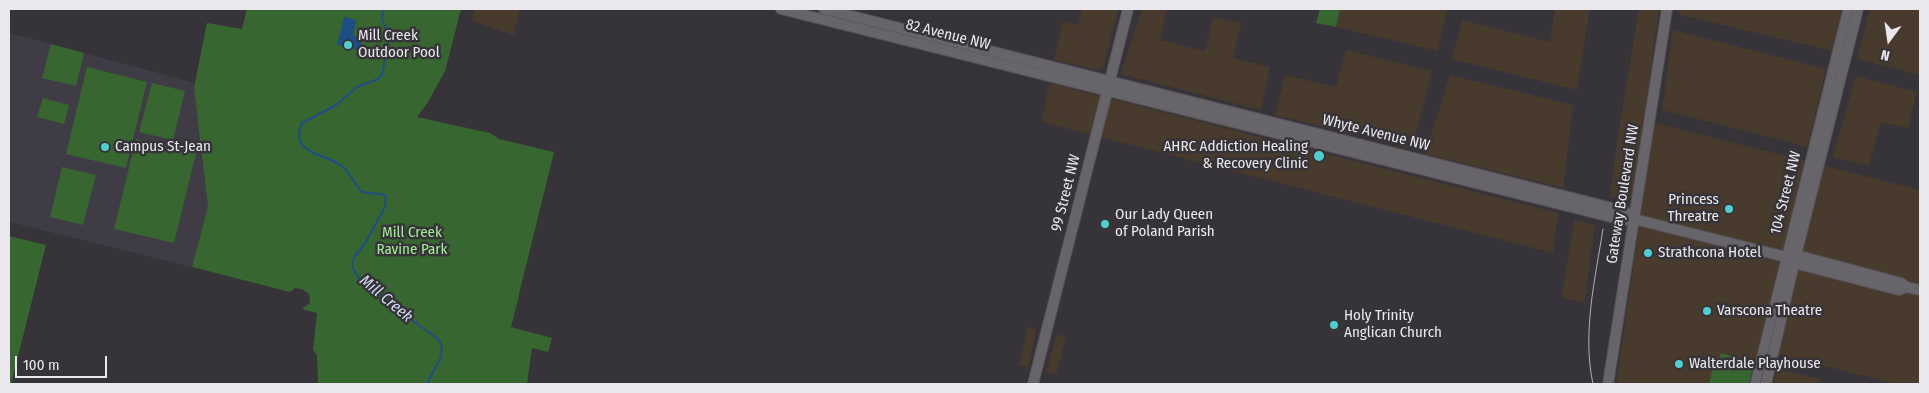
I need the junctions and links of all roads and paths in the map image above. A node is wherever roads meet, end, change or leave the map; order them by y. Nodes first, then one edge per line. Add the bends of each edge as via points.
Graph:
1 (781, 9) edge
2 (824, 9) edge
3 (1128, 9) edge
4 (1667, 9) edge
5 (1848, 9) edge
6 (1858, 9) edge
7 (1109, 86) junction
8 (1634, 218) junction
9 (1792, 258) junction
10 (1920, 290) edge
11 (1033, 384) edge
12 (1608, 384) edge
13 (1755, 384) edge
14 (1766, 384) edge

1 - 7 main road, 82 Avenue NW
2 - 7 main road, 82 Avenue NW
3 - 7 main road, 99 Street NW
4 - 8 main road, Gateway Boulevard NW
5 - 9 street, 104 Street NW
6 - 9 main road, 104 Street NW
7 - 8 main road, Whyte Avenue NW via 1624,211
7 - 11 main road, 99 Street NW
8 - 9 main road, Whyte Avenue NW
8 - 12 main road, Gateway Boulevard NW
9 - 10 main road, Whyte Avenue NW via 1899,290 1906,286
9 - 13 street, 104 Street NW
9 - 14 main road, 104 Street NW

